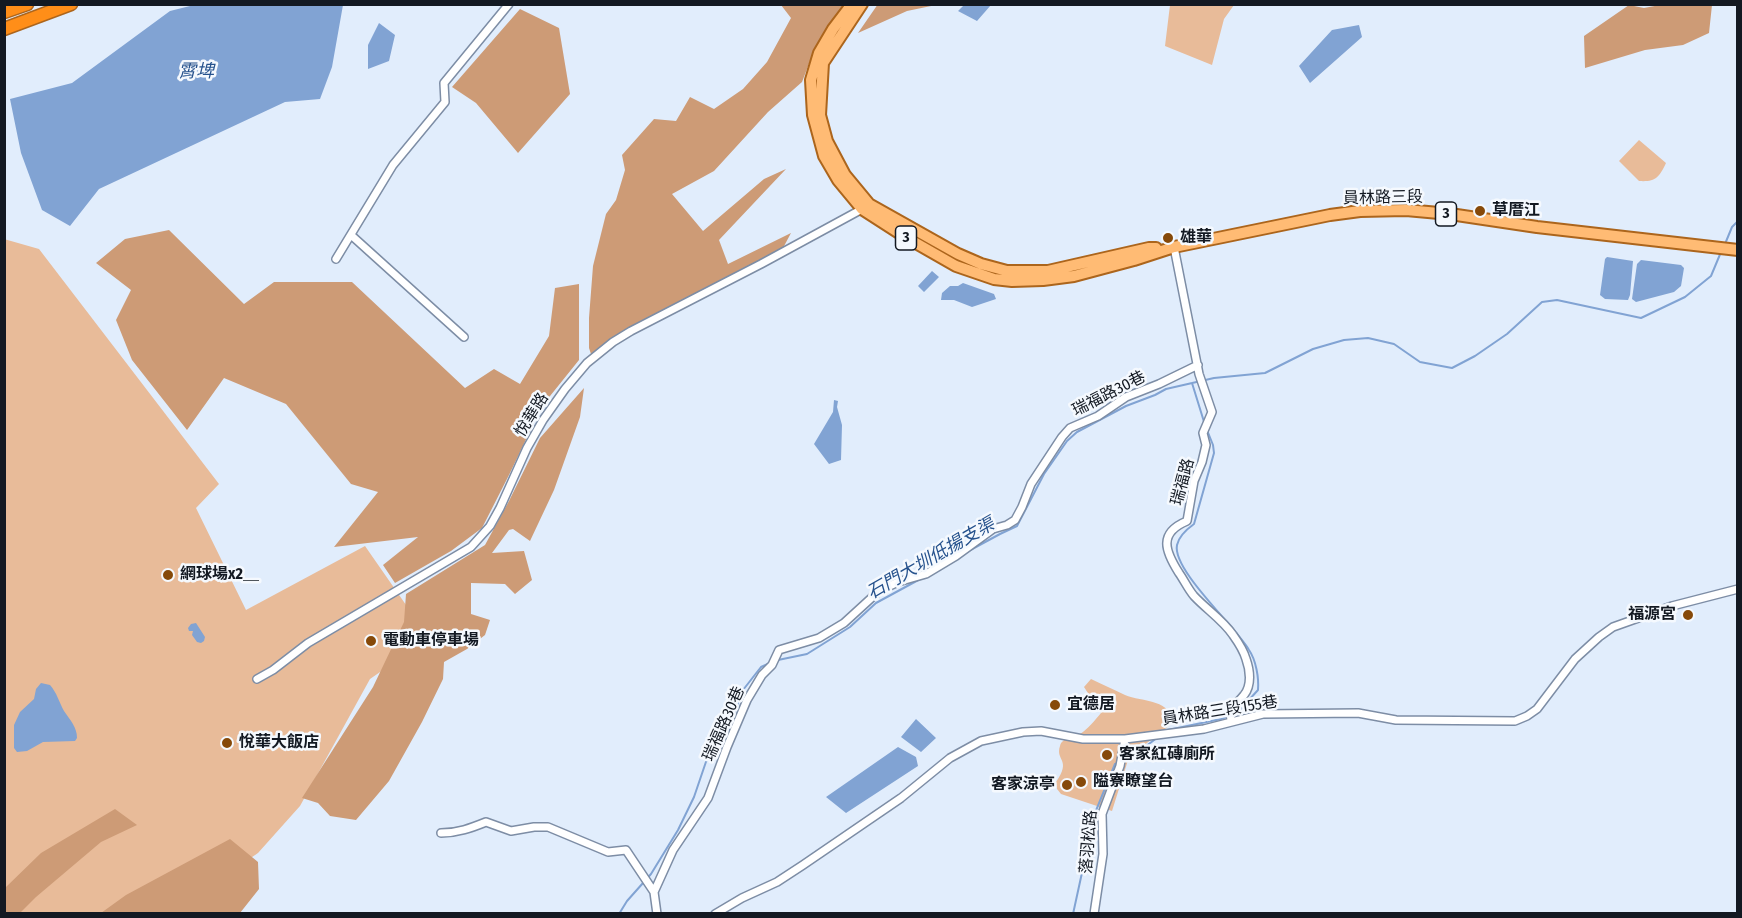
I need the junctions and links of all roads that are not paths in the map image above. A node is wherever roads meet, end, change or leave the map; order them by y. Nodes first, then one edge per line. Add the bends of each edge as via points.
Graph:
1 (27, 4) edge
2 (71, 4) edge
3 (509, 4) edge
4 (852, 4) edge
5 (862, 4) edge
6 (4, 12) edge
7 (4, 29) edge
8 (865, 207) junction
9 (351, 235) junction
10 (1174, 247) junction
11 (1728, 249) edge
12 (336, 259) dead end
13 (464, 336) dead end
14 (1198, 366) junction
15 (1737, 589) edge
16 (256, 679) dead end
17 (1231, 717) junction
18 (1125, 740) junction
19 (441, 833) dead end
20 (654, 892) junction
21 (657, 914) edge
22 (715, 914) edge
23 (1094, 914) edge

1 - 6 highway
2 - 7 highway
3 - 9 street via 444,82 445,102 393,165
4 - 8 main road, 員林路三段 / 3 via 819,53 811,80 813,115 824,156 838,180
5 - 8 main road, 員林路三段 / 3 via 823,63 820,116 827,141
8 - 10 main road, 員林路三段 / 3 via 907,238 956,266 994,279 1074,276
8 - 16 street, 悅華路 via 613,342 587,363 543,420 490,526 471,547 308,643
9 - 12 street
9 - 13 street
10 - 11 main road, 員林路三段 / 3 via 1330,215 1406,210
10 - 14 street, 瑞福路
14 - 17 street, 瑞福路 via 1212,412 1204,430 1206,445 1194,480 1187,521 1175,526 1167,538 1166,550 1192,594 1233,634 1246,659 1249,687 1235,703
14 - 20 street, 瑞福路30巷 via 1126,397 1098,416 1070,428 1031,484 1015,520 993,529 926,574 879,591 844,623 819,638 779,650 747,700 708,798 673,850
15 - 17 street, 員林路三段155巷 via 1612,627 1575,659 1537,709 1515,721 1396,720 1358,713
17 - 18 street, 員林路三段155巷 via 1204,729
18 - 22 street, 員林路三段155巷 via 1083,739 1041,731 981,741 950,758 901,798 795,871
18 - 23 street, 落羽松路 via 1102,814 1103,854
19 - 20 street via 454,833 486,822 511,831 548,827 608,852 626,850
20 - 21 street

